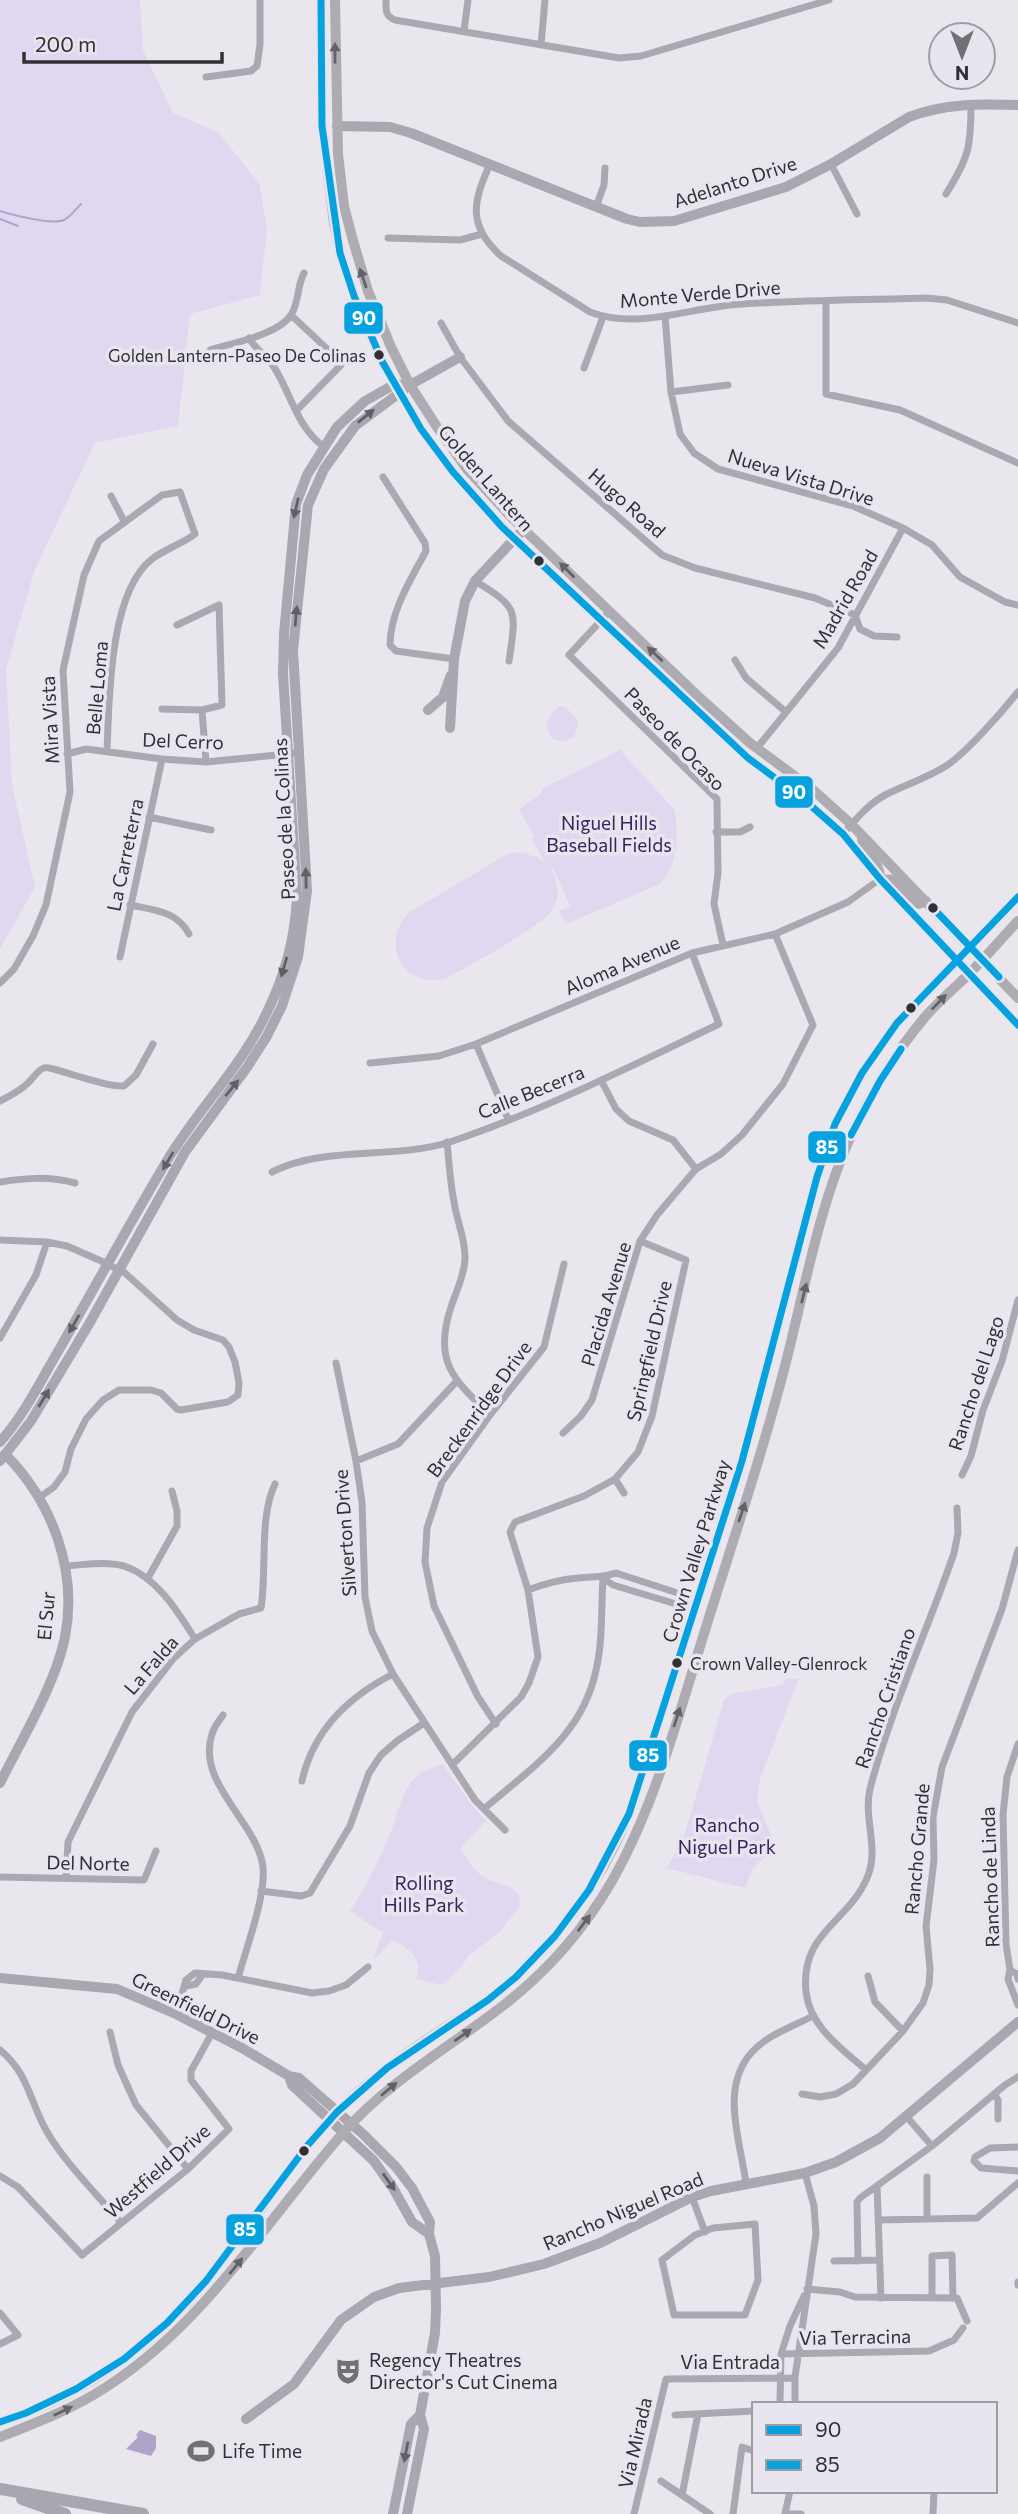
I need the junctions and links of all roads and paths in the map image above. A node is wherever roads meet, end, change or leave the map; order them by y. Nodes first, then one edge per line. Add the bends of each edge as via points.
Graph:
1 (260, 0) edge
2 (321, 0) edge
3 (335, 0) edge
4 (386, 0) edge
5 (468, 0) edge
6 (545, 0) edge
7 (829, 0) edge
8 (464, 31) junction
9 (541, 45) junction
10 (321, 69) junction
11 (206, 77) dead end
12 (971, 104) junction
13 (1018, 105) edge
14 (337, 126) junction
15 (490, 164) junction
16 (831, 164) junction
17 (605, 168) dead end
18 (329, 185) junction
19 (946, 194) dead end
20 (596, 207) junction
21 (857, 214) dead end
22 (482, 234) junction
23 (388, 238) dead end
24 (304, 273) dead end
25 (826, 302) junction
26 (291, 315) junction
27 (665, 316) junction
28 (603, 317) junction
29 (441, 323) dead end
30 (1018, 323) edge
31 (249, 338) junction
32 (210, 350) dead end
33 (460, 358) junction
34 (584, 368) dead end
35 (410, 385) junction
36 (728, 385) dead end
37 (397, 388) junction
38 (671, 392) junction
39 (297, 410) junction
40 (323, 446) junction
41 (334, 453) junction
42 (1018, 463) edge
43 (383, 477) dead end
44 (111, 496) dead end
45 (124, 521) junction
46 (903, 528) junction
47 (524, 529) junction
48 (195, 534) joint
49 (513, 539) junction
50 (475, 581) junction
51 (1018, 605) edge
52 (855, 615) junction
53 (605, 616) junction
54 (177, 625) dead end
55 (897, 638) dead end
56 (453, 659) junction
57 (736, 660) dead end
58 (509, 661) dead end
59 (453, 671) junction
60 (1018, 692) edge
61 (162, 709) dead end
62 (202, 710) junction
63 (428, 710) dead end
64 (786, 712) junction
65 (705, 719) junction
66 (450, 728) dead end
67 (757, 748) junction
68 (107, 752) junction
69 (298, 752) junction
70 (68, 754) junction
71 (286, 754) junction
72 (162, 759) junction
73 (206, 762) junction
74 (777, 780) junction
75 (149, 817) junction
76 (851, 824) junction
77 (750, 827) dead end
78 (211, 830) dead end
79 (716, 832) junction
80 (843, 834) junction
81 (862, 836) junction
82 (880, 879) junction
83 (1018, 897) edge
84 (926, 901) junction
85 (130, 905) junction
86 (1018, 921) edge
87 (189, 934) dead end
88 (775, 934) junction
89 (723, 945) junction
90 (970, 946) junction
91 (692, 953) junction
92 (120, 957) dead end
93 (982, 959) junction
94 (957, 961) junction
95 (970, 973) junction
96 (0, 983) edge
97 (1018, 998) edge
98 (1018, 1025) edge
99 (153, 1044) dead end
100 (476, 1044) junction
101 (370, 1063) dead end
102 (601, 1080) junction
103 (0, 1101) edge
104 (508, 1119) junction
105 (447, 1142) junction
106 (696, 1169) junction
107 (272, 1172) dead end
108 (0, 1182) edge
109 (75, 1183) dead end
110 (0, 1240) edge
111 (640, 1241) junction
112 (47, 1242) junction
113 (564, 1264) dead end
114 (113, 1268) junction
115 (1018, 1300) edge
116 (0, 1338) edge
117 (336, 1363) dead end
118 (456, 1382) junction
119 (490, 1415) junction
120 (563, 1433) dead end
121 (2, 1439) edge
122 (2, 1457) edge
123 (356, 1461) junction
124 (962, 1475) dead end
125 (615, 1479) junction
126 (275, 1483) dead end
127 (172, 1491) dead end
128 (624, 1493) dead end
129 (40, 1497) junction
130 (957, 1508) dead end
131 (1018, 1550) edge
132 (1017, 1559) edge
133 (64, 1566) junction
134 (721, 1577) junction
135 (148, 1578) junction
136 (603, 1578) junction
137 (638, 1579) junction
138 (528, 1590) junction
139 (635, 1591) junction
140 (697, 1605) junction
141 (195, 1639) junction
142 (393, 1674) junction
143 (687, 1689) junction
144 (223, 1715) dead end
145 (424, 1723) junction
146 (496, 1724) junction
147 (1018, 1744) edge
148 (453, 1764) junction
149 (302, 1781) dead end
150 (0, 1783) edge
151 (484, 1809) junction
152 (505, 1830) dead end
153 (156, 1851) dead end
154 (0, 1877) edge
155 (66, 1878) junction
156 (261, 1891) junction
157 (530, 1964) junction
158 (368, 1967) dead end
159 (1010, 1970) junction
160 (539, 1974) junction
161 (868, 1976) dead end
162 (0, 1978) edge
163 (238, 1978) junction
164 (1018, 1979) edge
165 (1018, 2005) edge
166 (176, 2014) junction
167 (813, 2016) junction
168 (1018, 2022) edge
169 (903, 2031) junction
170 (110, 2032) dead end
171 (212, 2033) junction
172 (0, 2050) edge
173 (866, 2070) junction
174 (1018, 2077) edge
175 (803, 2094) dead end
176 (994, 2095) junction
177 (334, 2116) junction
178 (907, 2117) junction
179 (998, 2119) dead end
180 (348, 2128) junction
181 (932, 2146) junction
182 (1018, 2147) edge
183 (188, 2169) junction
184 (1018, 2171) edge
185 (805, 2173) junction
186 (0, 2176) edge
187 (927, 2177) dead end
188 (1018, 2183) edge
189 (746, 2184) junction
190 (877, 2186) junction
191 (692, 2197) junction
192 (928, 2219) junction
193 (878, 2220) junction
194 (121, 2224) junction
195 (705, 2232) junction
196 (429, 2234) junction
197 (880, 2260) junction
198 (858, 2261) junction
199 (834, 2262) dead end
200 (436, 2285) junction
201 (807, 2289) junction
202 (881, 2298) junction
203 (932, 2298) junction
204 (953, 2298) junction
205 (0, 2313) edge
206 (0, 2344) edge
207 (781, 2354) junction
208 (798, 2355) junction
209 (780, 2378) junction
210 (795, 2378) junction
211 (666, 2379) joint
212 (780, 2402) edge
213 (795, 2402) edge
214 (752, 2411) edge
215 (698, 2414) junction
216 (420, 2415) junction
217 (675, 2415) dead end
218 (246, 2419) dead end
219 (0, 2422) edge
220 (0, 2437) edge
221 (752, 2450) edge
222 (661, 2481) dead end
223 (0, 2490) edge
224 (790, 2493) edge
225 (934, 2493) edge
226 (682, 2495) junction
227 (65, 2514) edge
228 (143, 2514) edge
229 (393, 2514) edge
230 (407, 2514) edge
231 (634, 2514) edge
232 (710, 2514) edge
233 (733, 2514) edge
234 (785, 2514) edge
235 (801, 2514) edge
236 (933, 2514) edge

1 - 11 street via 257,66 251,71
2 - 10 main road, Golden Lantern
14 -> 3 main road, Golden Lantern
4 - 8 street via 386,12 395,20
5 - 8 street
6 - 9 street
7 - 9 street via 641,57 619,58
8 - 9 street
10 - 14 main road via 327,84 329,121
10 - 18 main road, Golden Lantern
12 - 13 main road, Adelanto Drive
12 - 16 main road, Adelanto Drive via 909,117
12 - 19 street via 971,142
14 - 15 main road, Adelanto Drive via 401,130
14 - 18 main road via 329,138
35 -> 14 main road, Golden Lantern via 360,268 345,206
15 - 20 main road, Adelanto Drive
15 - 22 street via 475,206
16 - 20 main road, Adelanto Drive via 786,187 674,221 640,222
16 - 21 street
17 - 20 street
18 - 37 main road, Golden Lantern via 351,288
22 - 23 street via 460,240
22 - 28 street, Monte Verde Drive via 500,256
24 - 26 street
25 - 27 street, Monte Verde Drive via 743,304
25 - 30 street, Monte Verde Drive via 947,300
25 - 42 street via 826,394 900,410
26 - 31 street via 276,329
26 - 39 street via 340,361 339,369
27 - 28 street, Monte Verde Drive
27 - 38 street, Nueva Vista Drive
28 - 34 street
29 - 33 street, Hugo Road
31 - 32 street
31 - 39 street via 275,368
33 - 35 main road, Paseo de la Colinas
33 - 52 street, Hugo Road via 508,421 662,555 695,568 815,598
35 - 37 main road, Paseo de la Colinas
35 - 47 main road, Golden Lantern via 467,469
36 - 38 street
37 - 40 main road, Paseo de la Colinas via 365,401
41 -> 37 main road, Paseo de la Colinas via 355,426
37 - 49 main road, Golden Lantern via 444,461
38 - 46 street, Nueva Vista Drive via 680,434 694,453 718,469 853,506
39 - 40 street via 311,437
40 - 41 main road
40 -> 71 main road, Paseo de la Colinas via 301,490 293,520 283,653
69 -> 41 main road, Paseo de la Colinas via 293,650 303,539 313,493
43 - 56 street via 426,551 403,597 390,645 396,651
44 - 45 street
45 - 48 street, Mira Vista via 162,495 180,492
45 - 70 street, Mira Vista via 99,541 84,575 63,670
46 - 51 street, Nueva Vista Drive via 932,545 960,576
46 - 52 street, Madrid Road
47 - 49 main road
53 -> 47 main road, Golden Lantern
48 - 68 street, Belle Loma via 151,559 133,582 111,664
49 - 50 main road
49 - 53 main road, Golden Lantern
50 - 56 main road via 465,601
50 - 58 street via 503,598 511,610 514,623
52 - 55 street, Hugo Road via 860,629
52 - 64 street, Madrid Road via 838,648
53 - 65 main road, Golden Lantern
67 -> 53 main road, Golden Lantern
53 - 79 street, Paseo de Ocaso via 569,655 717,799
54 - 62 street via 219,606 222,705
56 - 59 main road
57 - 64 street via 746,678
59 - 63 main road via 443,697
59 - 66 main road
60 - 76 street via 950,763 886,794
61 - 62 street
62 - 73 street
64 - 67 street, Madrid Road
65 - 67 main road via 712,719 744,747
65 - 74 main road, Golden Lantern
67 - 74 main road via 757,757
67 - 76 main road, Golden Lantern
68 - 70 street, Del Cerro via 86,749
68 - 72 street, Del Cerro
69 - 71 street, Del Cerro
114 -> 69 main road, Paseo de la Colinas via 185,1152 267,1035 288,991 307,891
70 - 96 street, Mira Vista via 70,792 46,905 14,969
71 - 73 street, Del Cerro
71 -> 114 main road, Paseo de la Colinas via 297,898 278,987 249,1045 187,1129
72 - 73 street, Del Cerro
72 - 75 street, La Carreterra
74 - 80 main road, Golden Lantern
75 - 78 street
75 - 85 street, La Carreterra
76 - 80 street
76 - 81 main road, Golden Lantern
77 - 79 street
79 - 89 street, Paseo de Ocaso via 714,904
80 - 82 main road, Golden Lantern
81 - 82 main road via 862,846 878,864
81 - 84 main road, Golden Lantern
82 - 84 main road via 894,880 919,905
82 - 88 street, Aloma Avenue via 848,902
82 - 94 main road, Golden Lantern
83 - 90 main road, Crown Valley Parkway
84 - 90 main road, Golden Lantern
85 - 87 street via 167,912 184,923
85 - 92 street, La Carreterra
86 - 93 main road, Crown Valley Parkway
88 - 89 street, Aloma Avenue
88 - 106 street, Placida Avenue via 813,1025 783,1084 743,1135
89 - 91 street, Aloma Avenue
90 - 93 main road, Golden Lantern
90 - 94 main road, Crown Valley Parkway
91 - 100 street, Aloma Avenue
91 - 102 street, Calle Becerra via 719,1024
93 - 95 main road, Crown Valley Parkway
93 - 97 main road, Golden Lantern
94 - 95 main road, Golden Lantern
94 - 140 main road, Crown Valley Parkway via 897,1023 862,1073 835,1124 750,1434
95 - 98 main road, Golden Lantern
134 -> 95 main road, Crown Valley Parkway via 768,1435 828,1201 849,1140 899,1051 942,998
99 - 103 street via 136,1075 124,1086 50,1067
100 - 101 street, Aloma Avenue via 439,1056
100 - 104 street
102 - 104 street, Calle Becerra
102 - 106 street via 616,1109 629,1121 673,1140
104 - 105 street, Calle Becerra
105 - 107 street, Calle Becerra via 310,1159
105 - 118 street via 465,1260 444,1335 447,1362
106 - 111 street, Placida Avenue
108 - 109 street via 34,1177
110 - 112 street
111 - 120 street, Placida Avenue via 592,1400
111 - 125 street, Springfield Drive via 686,1260 652,1416 638,1452
112 - 114 street via 67,1246
112 - 116 street via 36,1275
113 - 119 street, Breckenridge Drive via 544,1347
114 -> 121 main road, Paseo de la Colinas
122 -> 114 main road, Paseo de la Colinas via 54,1382
114 - 129 street via 177,1320 223,1340 238,1376 238,1395 228,1402 181,1410 161,1393 119,1390 86,1419 65,1472 54,1488
115 - 124 street, Rancho del Lago
117 - 123 street, Silverton Drive
118 - 119 street
118 - 123 street via 398,1444
119 - 146 street, Breckenridge Drive via 442,1482 426,1528 425,1562 434,1606
121 - 122 main road via 8,1442
122 - 129 main road, El Sur
123 - 142 street, Silverton Drive via 365,1597 372,1631
125 - 128 street
125 - 138 street, Springfield Drive via 515,1522 510,1532
126 - 141 street, La Falda via 267,1500 261,1608 239,1614
127 - 135 street via 177,1526
129 - 133 main road, El Sur via 58,1538
130 - 167 street, Rancho Cristiano via 954,1553 884,1737 869,1793 872,1857 867,1878 810,1953 806,1993
131 - 132 street, Rancho Grande
132 - 169 street, Rancho Grande via 936,1791 926,1926 929,1986
133 - 135 street via 124,1566
133 - 150 main road, El Sur via 68,1598 65,1637 47,1689
134 - 140 main road via 714,1580 705,1603
134 - 143 main road, Crown Valley Parkway
135 - 141 street
136 - 137 street via 617,1573
136 - 138 street via 557,1580
136 - 139 street
136 - 151 street via 597,1669 586,1704 562,1741
137 - 139 street
137 - 140 street via 690,1597
138 - 146 street, Springfield Drive via 538,1657 521,1697
139 - 140 street via 686,1607
140 - 143 main road via 702,1619 682,1682
140 - 157 main road, Crown Valley Parkway via 618,1840 592,1886
141 - 155 street, La Falda via 173,1659 132,1712 68,1842
142 - 145 street, Silverton Drive
142 - 149 street via 353,1699 328,1725 307,1759
160 -> 143 main road, Crown Valley Parkway via 593,1911 632,1843
144 - 156 street via 212,1732 211,1761 260,1856
145 - 148 street, Silverton Drive
145 - 156 street via 381,1755 369,1773 351,1826 310,1893
146 - 148 street, Springfield Drive
147 - 159 street, Rancho de Linda via 1007,1777 1003,1815
148 - 151 street, Silverton Drive
151 - 152 street, Silverton Drive
153 - 155 street, Del Norte via 144,1880
154 - 155 street, Del Norte
156 - 163 street
157 - 160 main road
157 - 177 main road, Crown Valley Parkway via 495,1994 391,2064
158 - 163 street via 346,1985 312,1993
159 - 164 street, Rancho de Linda
159 - 165 street, Rancho de Linda via 1008,1979
180 -> 160 main road, Crown Valley Parkway via 407,2074 494,2013
161 - 169 street via 876,2002
162 - 166 main road, Greenfield Drive via 117,1989
163 - 166 street via 195,1973 186,1980
166 - 171 main road, Greenfield Drive
167 - 173 street, Rancho Cristiano
167 - 189 street via 770,2038 751,2053 738,2074 734,2114
168 - 178 main road, Rancho Niguel Road
169 - 173 street, Rancho Grande
170 - 183 street via 118,2065 136,2105
171 - 177 main road, Greenfield Drive via 289,2076 292,2085
171 - 183 street, Westfield Drive via 191,2071 191,2080 229,2129
172 - 194 street via 22,2073 52,2139
173 - 175 street, Rancho Grande via 836,2094
174 - 176 street
176 - 179 street
176 - 181 street
177 - 180 main road, Greenfield Drive
177 - 219 main road, Crown Valley Parkway via 204,2282 164,2325 86,2384
178 - 181 street
178 - 185 main road, Rancho Niguel Road via 859,2150
180 -> 196 main road, Greenfield Drive via 412,2221
180 - 196 main road, Greenfield Drive via 391,2162 412,2188 430,2222
220 -> 180 main road, Crown Valley Parkway via 96,2394 168,2340 218,2288
181 - 190 street
182 - 184 street via 990,2148 974,2161 981,2168
183 - 194 street, Westfield Drive
185 - 189 main road, Rancho Niguel Road
185 - 201 street via 816,2234
186 - 194 street, Westfield Drive via 18,2187 82,2255
187 - 192 street
188 - 192 street via 982,2216
189 - 191 main road, Rancho Niguel Road
190 - 193 street
190 - 198 street via 857,2202
191 - 195 street
191 - 200 main road, Rancho Niguel Road via 566,2256 489,2277
192 - 193 street
193 - 197 street
195 - 195 street via 662,2260 674,2315 745,2315 758,2280 755,2224
196 - 200 main road, Greenfield Drive
197 - 198 street
197 - 202 street
198 - 199 street
200 - 216 main road, Greenfield Drive via 435,2333
200 - 218 main road, Rancho Niguel Road via 399,2288 355,2308 335,2326 294,2384
201 - 202 street
201 - 207 street
201 - 208 street
202 - 203 street
203 - 204 street
203 - 204 street via 932,2256 952,2255
204 - 208 street, Via Terracina via 957,2298 965,2324 954,2340 929,2351
205 - 206 street via 18,2335
207 - 208 street, Via Terracina
207 - 209 street
208 - 210 street
209 - 210 street, Via Entrada
209 - 211 street, Via Entrada
209 - 212 street
210 - 213 street
211 - 231 street, Via Mirada
214 - 215 street
215 - 217 street
215 - 226 street
216 -> 229 main road, Greenfield Drive via 411,2424
216 - 230 main road, Greenfield Drive via 424,2429
221 - 233 street via 742,2447
222 - 226 street
223 - 227 highway
223 - 228 highway
224 - 234 street
225 - 236 street
226 - 232 street
234 - 235 street

